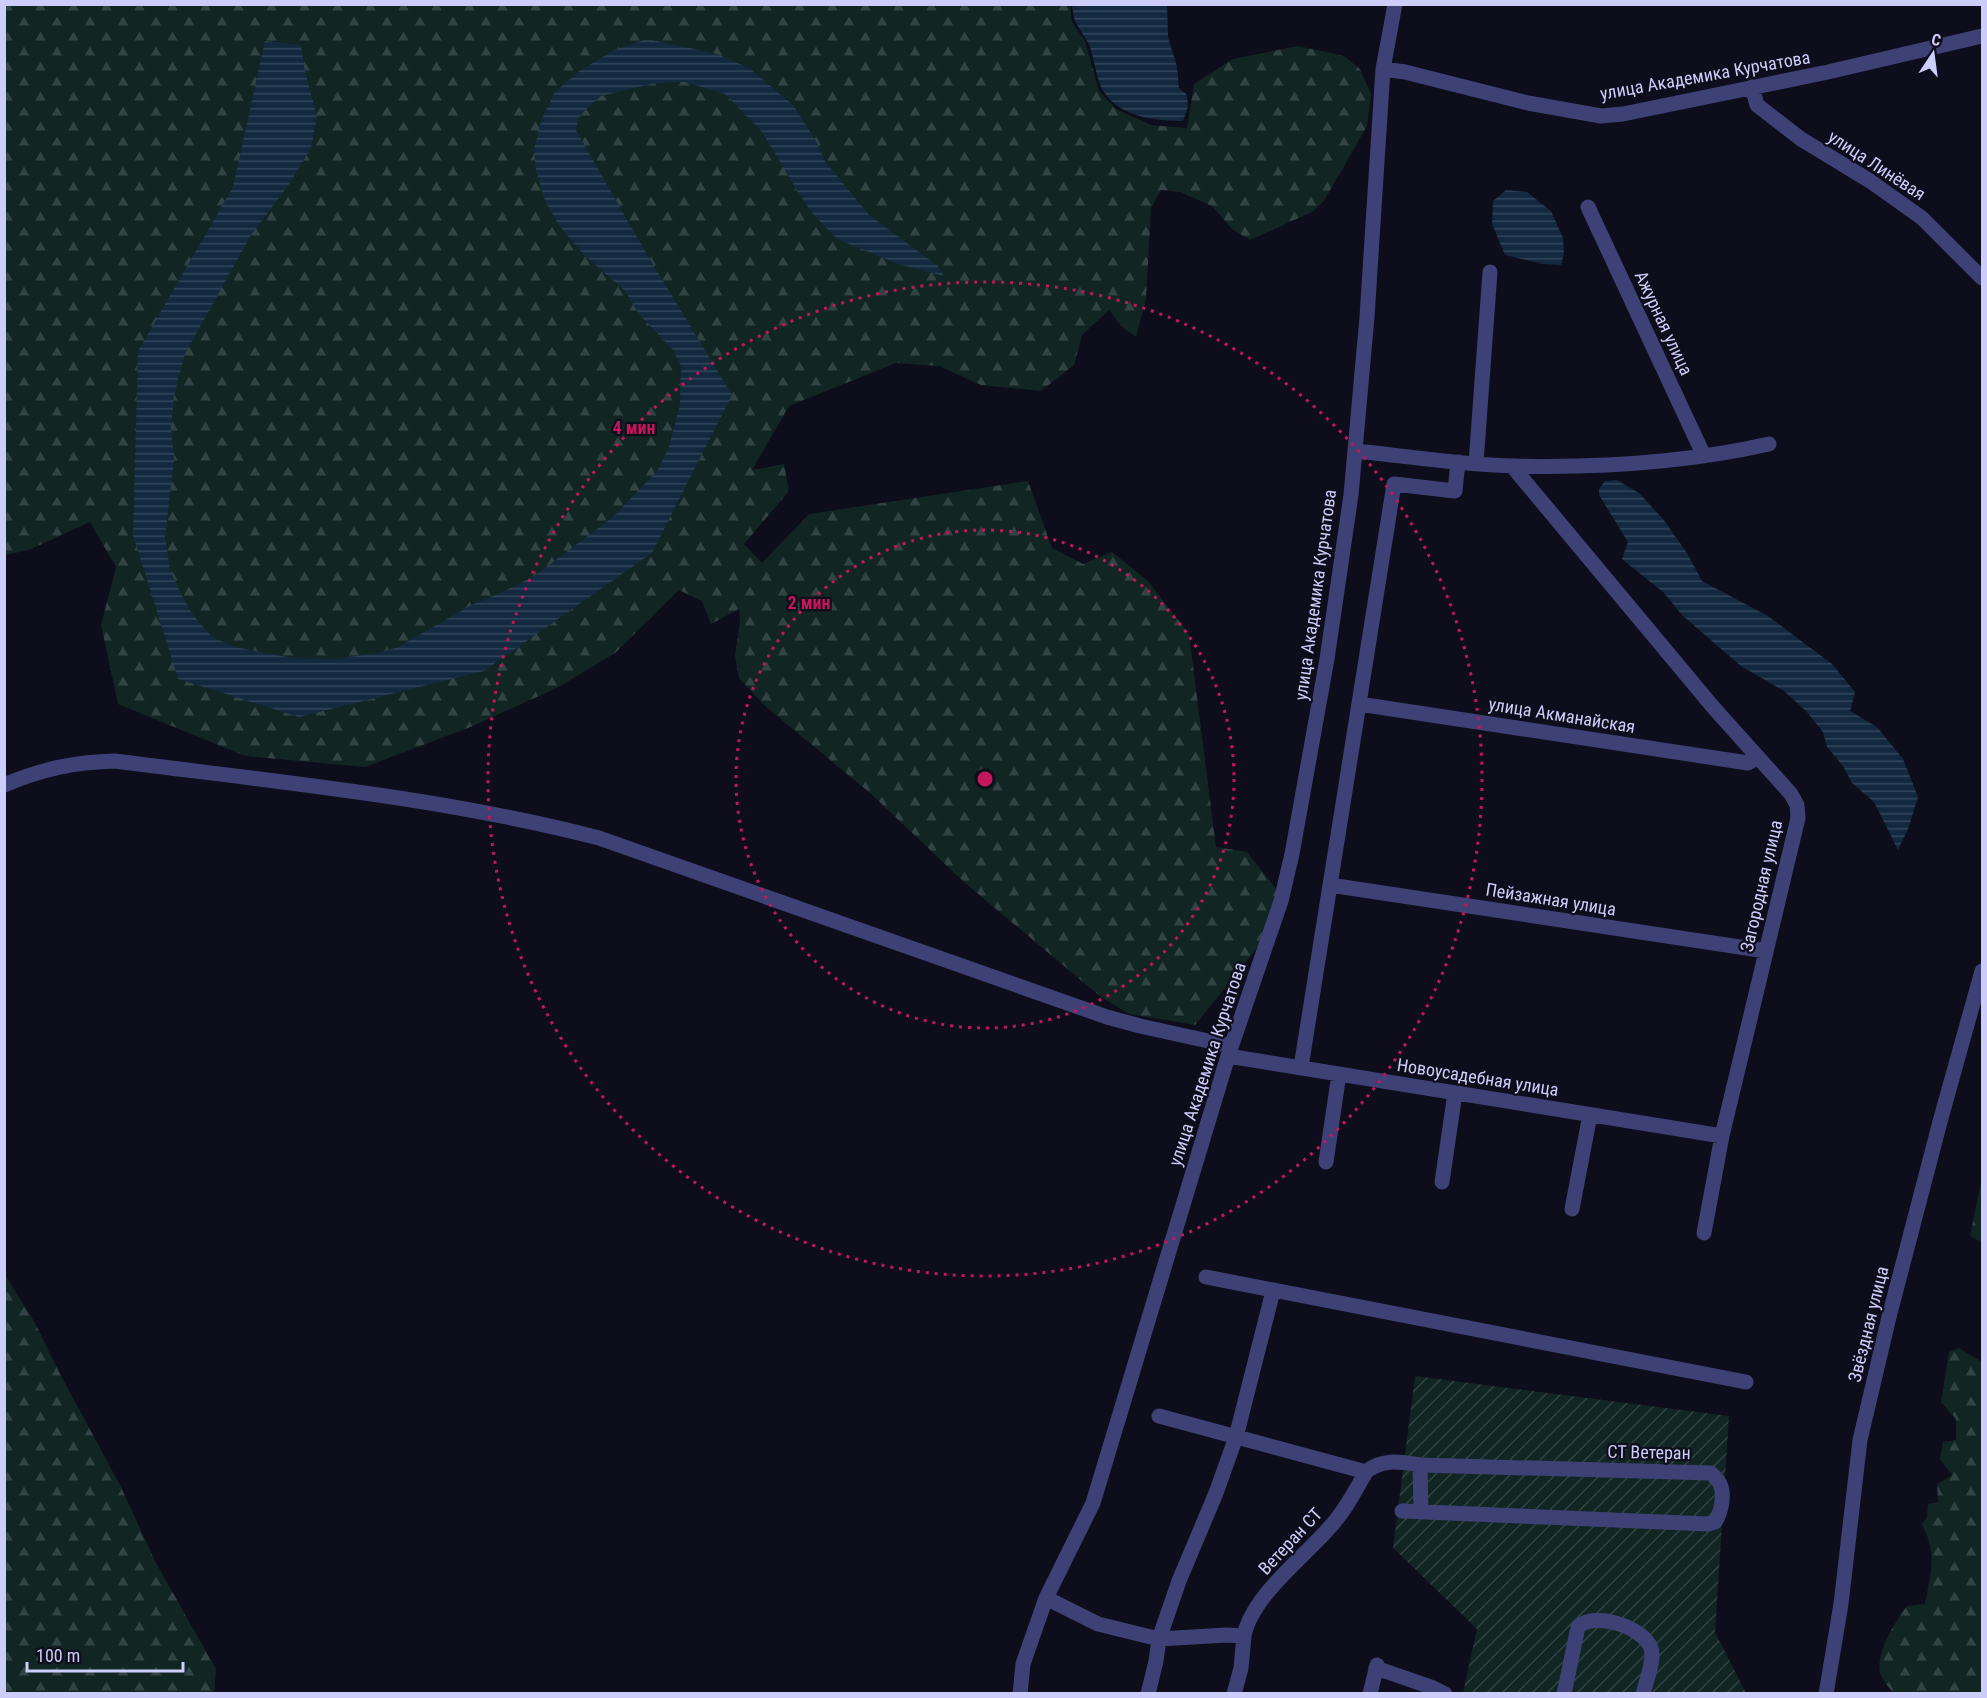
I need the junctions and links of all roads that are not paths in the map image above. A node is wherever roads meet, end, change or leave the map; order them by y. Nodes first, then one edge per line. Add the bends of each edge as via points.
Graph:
1 (1395, 4) edge
2 (1983, 36) edge
3 (1383, 69) junction
4 (1752, 87) junction
5 (1588, 207) dead end
6 (1490, 272) dead end
7 (1983, 278) edge
8 (1769, 444) dead end
9 (1355, 451) junction
10 (1704, 456) junction
11 (1458, 462) junction
12 (1476, 463) junction
13 (1512, 466) junction
14 (1359, 704) junction
15 (1758, 757) junction
16 (4, 785) edge
17 (1330, 885) junction
18 (1766, 951) junction
19 (1983, 971) edge
20 (1230, 1051) junction
21 (1301, 1067) junction
22 (1339, 1074) junction
23 (1455, 1093) junction
24 (1590, 1115) junction
25 (1722, 1136) junction
26 (1326, 1162) dead end
27 (1442, 1182) dead end
28 (1572, 1209) dead end
29 (1704, 1233) dead end
30 (1206, 1277) dead end
31 (1273, 1291) junction
32 (1746, 1382) dead end
33 (1159, 1416) dead end
34 (1236, 1437) junction
35 (1420, 1466) junction
36 (1366, 1472) junction
37 (1402, 1511) dead end
38 (1421, 1511) junction
39 (1046, 1598) junction
40 (1244, 1636) junction
41 (1159, 1639) junction
42 (1020, 1694) edge
43 (1148, 1694) edge
44 (1234, 1694) edge
45 (1370, 1694) edge
46 (1445, 1694) edge
47 (1564, 1694) edge
48 (1643, 1694) edge
49 (1826, 1694) edge

1 - 3 street
2 - 4 street, улица Академика Курчатова
3 - 4 street, улица Академика Курчатова via 1601,116
3 - 9 street, улица Академика Курчатова
4 - 7 street, улица Линёвая via 1758,105 1801,139 1922,218
5 - 10 street, Ажурная улица
6 - 12 street
8 - 10 street
9 - 11 street
9 - 20 street, улица Академика Курчатова via 1327,659 1292,854 1281,902
10 - 13 street via 1612,466
11 - 12 street
11 - 14 street via 1455,491 1394,484
12 - 13 street
13 - 15 street, Загородная улица
14 - 15 street, улица Акманайская via 1748,763
14 - 17 street
15 - 18 street, Загородная улица via 1791,794 1798,818
16 - 20 street, Новоусадебная улица via 58,766 115,761 409,799 542,824 599,838 1107,1017
17 - 18 street, Пейзажная улица
17 - 21 street
18 - 25 street, Загородная улица
19 - 49 street, Звёздная улица via 1935,1140 1860,1440
20 - 21 street, Новоусадебная улица
20 - 39 street, улица Академика Курчатова via 1093,1503
21 - 22 street, Новоусадебная улица
22 - 23 street, Новоусадебная улица
22 - 26 street
23 - 24 street, Новоусадебная улица
23 - 27 street
24 - 25 street, Новоусадебная улица
24 - 28 street
25 - 29 street, Загородная улица
30 - 31 street
31 - 32 street
31 - 34 street
33 - 34 street
34 - 36 street
34 - 41 street
35 - 36 street, СТ Ветеран via 1382,1463
35 - 38 street
35 - 38 street, СТ Ветеран via 1711,1473 1722,1490 1719,1516 1709,1524
36 - 40 street, Ветеран СТ via 1331,1527 1260,1602
37 - 38 street, СТ Ветеран
39 - 41 street via 1098,1624
39 - 42 street, улица Академика Курчатова via 1023,1664
40 - 41 street
40 - 44 street, Ветеран СТ
41 - 43 street
45 - 46 street via 1377,1667
47 - 48 street via 1578,1627 1594,1620 1628,1628 1650,1645 1652,1654

